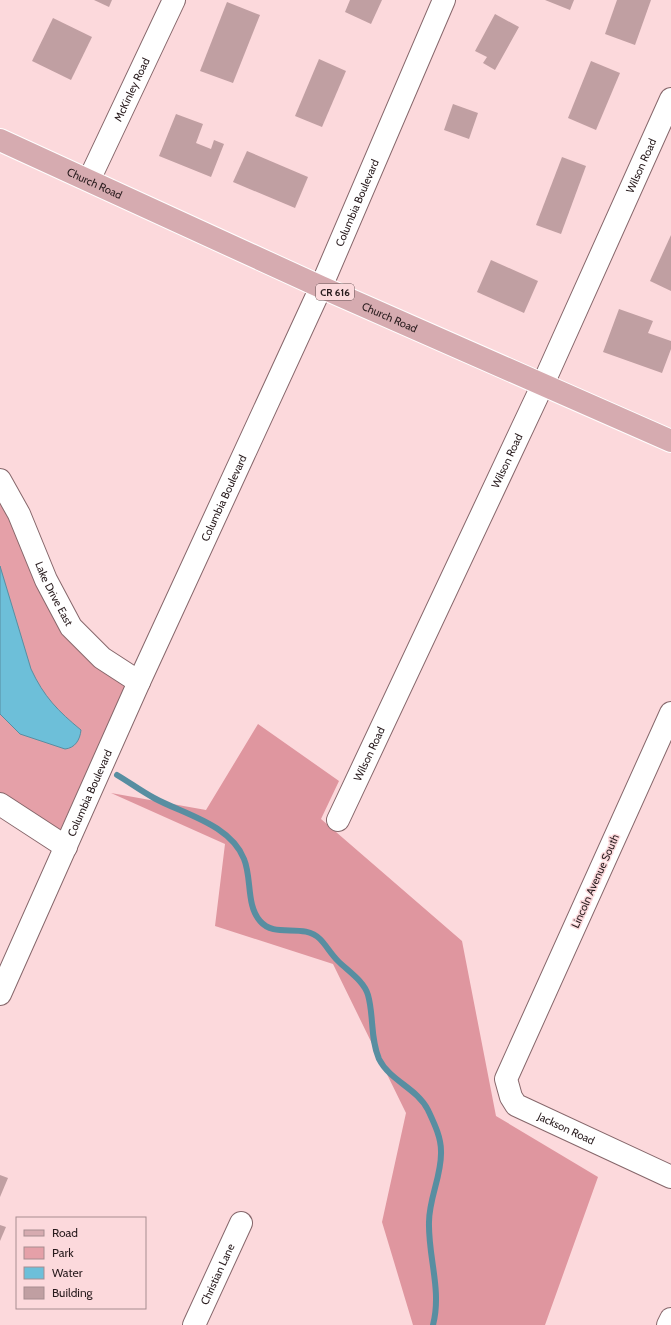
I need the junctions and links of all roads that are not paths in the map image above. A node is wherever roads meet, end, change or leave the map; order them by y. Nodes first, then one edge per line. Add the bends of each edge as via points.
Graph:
1 (174, 0) edge
2 (444, 0) edge
3 (671, 99) edge
4 (0, 140) edge
5 (89, 180) junction
6 (321, 287) junction
7 (543, 384) junction
8 (671, 441) edge
9 (0, 480) edge
10 (139, 682) junction
11 (671, 713) edge
12 (0, 804) edge
13 (338, 820) dead end
14 (66, 847) junction
15 (0, 994) edge
16 (519, 1050) joint
17 (671, 1177) edge
18 (241, 1223) dead end
19 (671, 1319) edge
20 (194, 1325) edge
21 (668, 1325) edge

1 - 5 street, McKinley Road
2 - 6 street, Columbia Boulevard
3 - 7 street, Wilson Road
4 - 5 main road, Church Road / CR 616
5 - 6 main road, Church Road / CR 616
6 - 7 main road, Church Road / CR 616
6 - 10 street, Columbia Boulevard
7 - 8 main road, Church Road / CR 616
7 - 13 street, Wilson Road
9 - 10 street, Lake Drive East via 19,514 46,580 71,627 102,658
10 - 14 street, Columbia Boulevard
11 - 16 street, Lincoln Avenue South
12 - 14 street
14 - 15 street, Columbia Boulevard
16 - 17 street, Jackson Road via 506,1079 516,1105
18 - 20 street, Christian Lane
19 - 21 street

